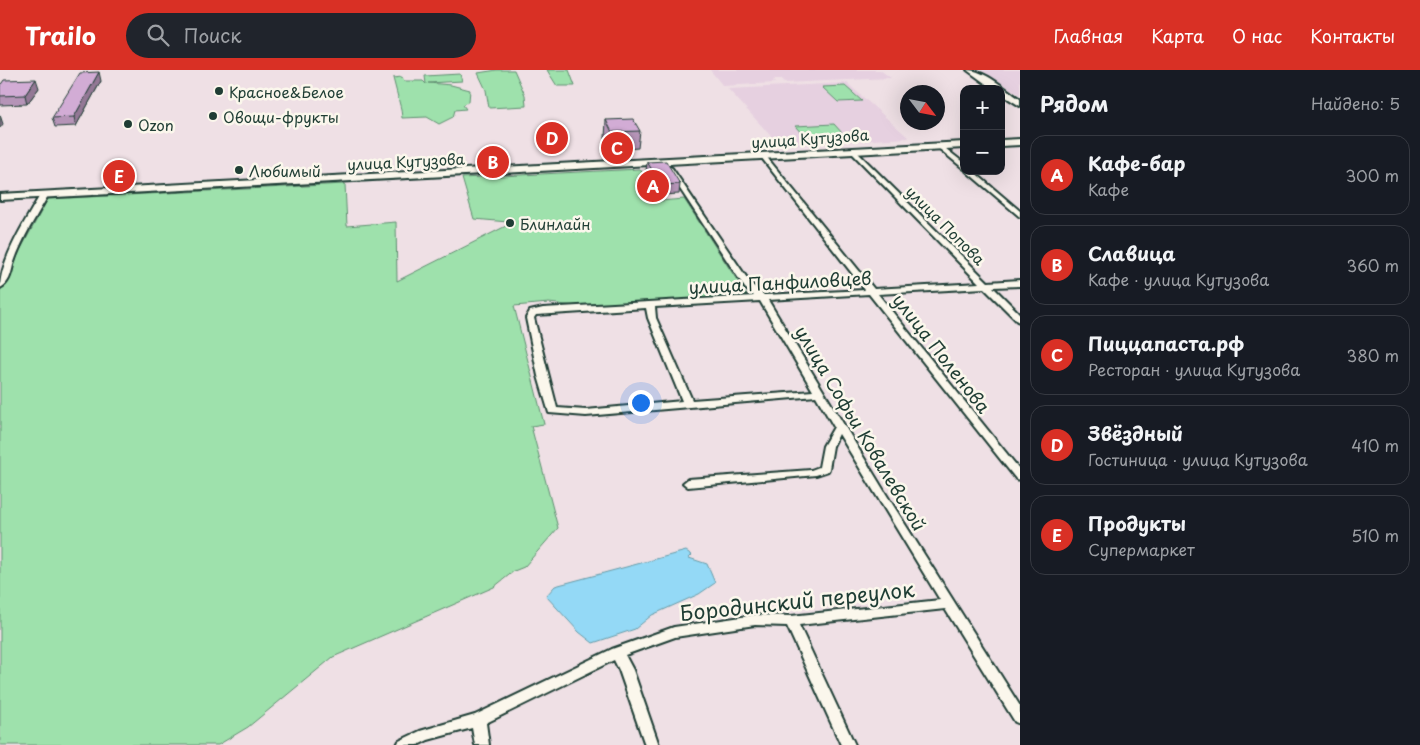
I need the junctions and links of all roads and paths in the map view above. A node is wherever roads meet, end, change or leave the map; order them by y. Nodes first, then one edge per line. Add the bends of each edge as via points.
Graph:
1 (971, 70) edge
2 (994, 85) edge
3 (1005, 92) edge
4 (1020, 103) edge
5 (1020, 142) edge
6 (1005, 143) edge
7 (960, 145) edge
8 (939, 146) junction
9 (852, 150) junction
10 (763, 156) junction
11 (666, 162) junction
12 (960, 164) edge
13 (974, 175) edge
14 (45, 194) junction
15 (0, 197) edge
16 (1020, 214) edge
17 (1020, 283) edge
18 (0, 285) edge
19 (986, 285) junction
20 (874, 293) junction
21 (763, 299) junction
22 (650, 305) junction
23 (1020, 319) edge
24 (820, 393) junction
25 (688, 403) junction
26 (840, 426) junction
27 (1018, 473) edge
28 (688, 483) dead end
29 (948, 604) junction
30 (791, 620) junction
31 (617, 653) junction
32 (1020, 718) edge
33 (478, 720) junction
34 (404, 745) edge
35 (482, 745) edge
36 (652, 745) edge
37 (848, 745) edge

1 - 2 main road
3 - 4 main road
5 - 6 main road
7 - 8 main road, улица Кутузова
8 - 9 main road, улица Кутузова
8 - 12 street
9 - 10 main road, улица Кутузова
9 - 19 street, улица Попова
10 - 11 main road, улица Кутузова
10 - 20 street, улица Поленова
11 - 14 main road, улица Кутузова
11 - 21 street, улица Софьи Ковалевской via 748,286
13 - 16 street
14 - 15 main road, улица Кутузова
14 - 18 street
17 - 19 street, улица Панфиловцев
19 - 20 street, улица Панфиловцев
19 - 23 street, улица Попова
20 - 21 street, улица Панфиловцев
20 - 27 street, улица Поленова
21 - 22 street, улица Панфиловцев
21 - 24 street, улица Софьи Ковалевской
22 - 25 street via 652,318
22 - 25 street, улица Панфиловцев via 533,314 530,318 553,411 586,413
24 - 25 street
24 - 26 street, улица Софьи Ковалевской
26 - 28 street via 829,442 824,470
26 - 29 street, улица Софьи Ковалевской
29 - 30 street, Бородинский переулок
29 - 32 street, улица Софьи Ковалевской
30 - 31 street, Бородинский переулок via 756,620 674,632
30 - 37 street
31 - 33 street, Бородинский переулок
31 - 36 street
33 - 34 street, Бородинский переулок via 425,735
33 - 35 street

